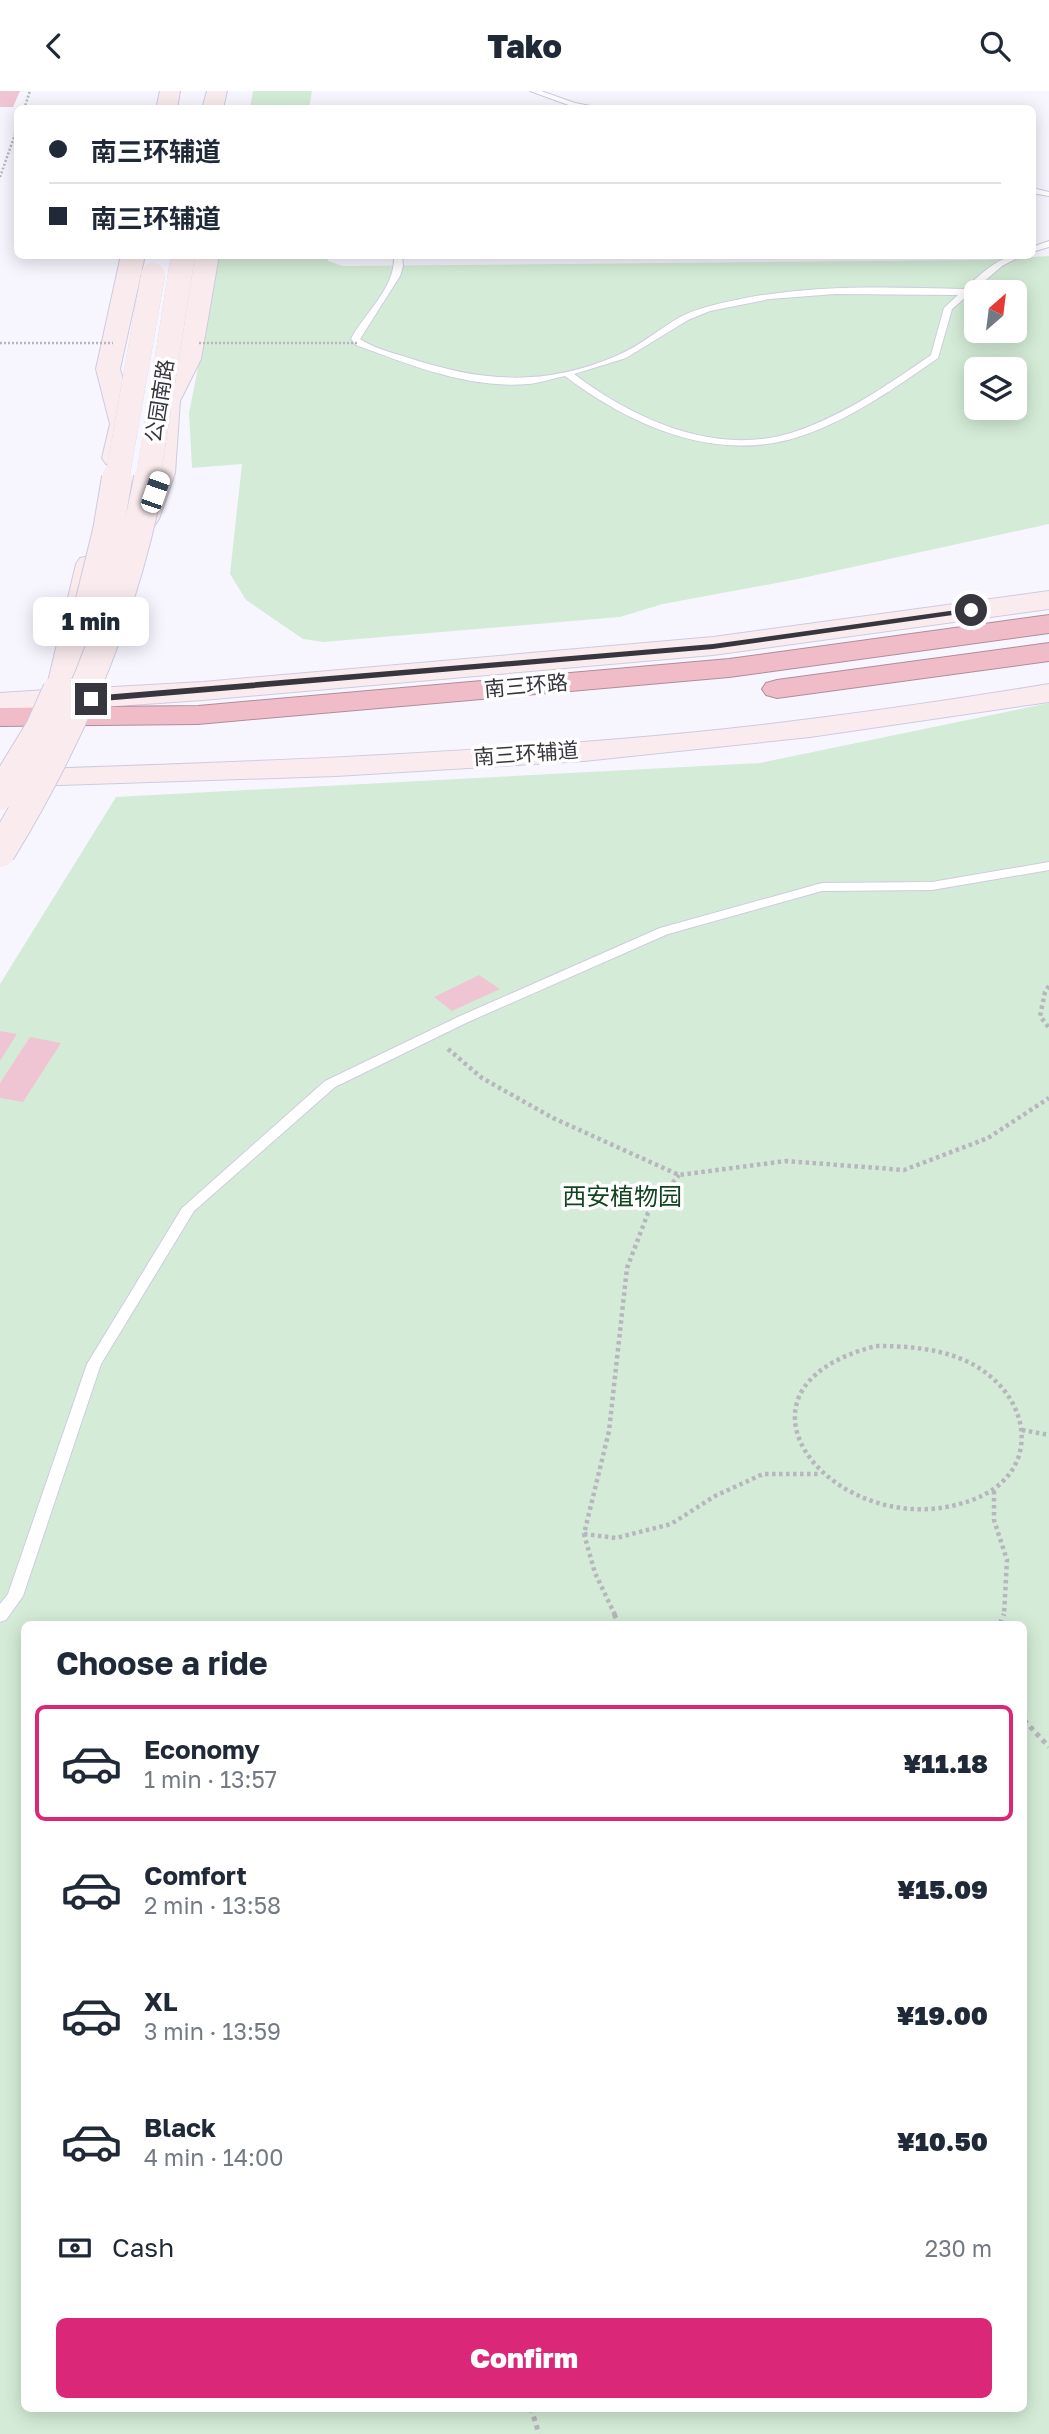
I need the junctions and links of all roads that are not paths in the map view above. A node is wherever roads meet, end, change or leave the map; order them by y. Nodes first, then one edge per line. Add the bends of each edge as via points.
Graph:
1 (534, 91) edge
2 (580, 105) edge
3 (132, 259) edge
4 (156, 259) edge
5 (182, 259) edge
6 (206, 259) edge
7 (398, 259) edge
8 (1010, 259) edge
9 (979, 280) edge
10 (964, 292) joint
11 (567, 373) junction
12 (1049, 600) edge
13 (1049, 624) edge
14 (1049, 652) edge
15 (1049, 693) edge
16 (91, 699) junction
17 (59, 701) junction
18 (0, 702) edge
19 (0, 717) edge
20 (0, 742) edge
21 (0, 780) edge
22 (0, 795) edge
23 (0, 852) edge
24 (1049, 866) edge
25 (0, 1616) edge

1 - 2 lane
3 - 17 main road via 108,369 123,424
4 - 22 main road, 公园南路, bridge via 93,594 67,671 41,728
5 - 23 main road, 公园南路, bridge via 148,482 116,608 57,753
6 - 16 main road via 189,359 167,401 162,473
7 - 11 lane via 399,269 384,298 358,332 355,339 359,343 462,375 529,381
8 - 9 lane
10 - 11 lane via 834,292 733,303 684,318 624,356
10 - 11 lane via 948,308 935,356 884,391 782,438 754,442 668,431 603,401
12 - 16 main road via 713,646
13 - 19 highway, 南三环路 via 675,673 198,715
14 - 20 highway, 南三环路 via 715,697 196,739
15 - 21 main road, 南三环辅道 via 666,744 348,766
16 - 17 main road
17 - 18 main road
24 - 25 lane via 933,886 822,887 664,931 330,1084 189,1209 94,1364 15,1596

